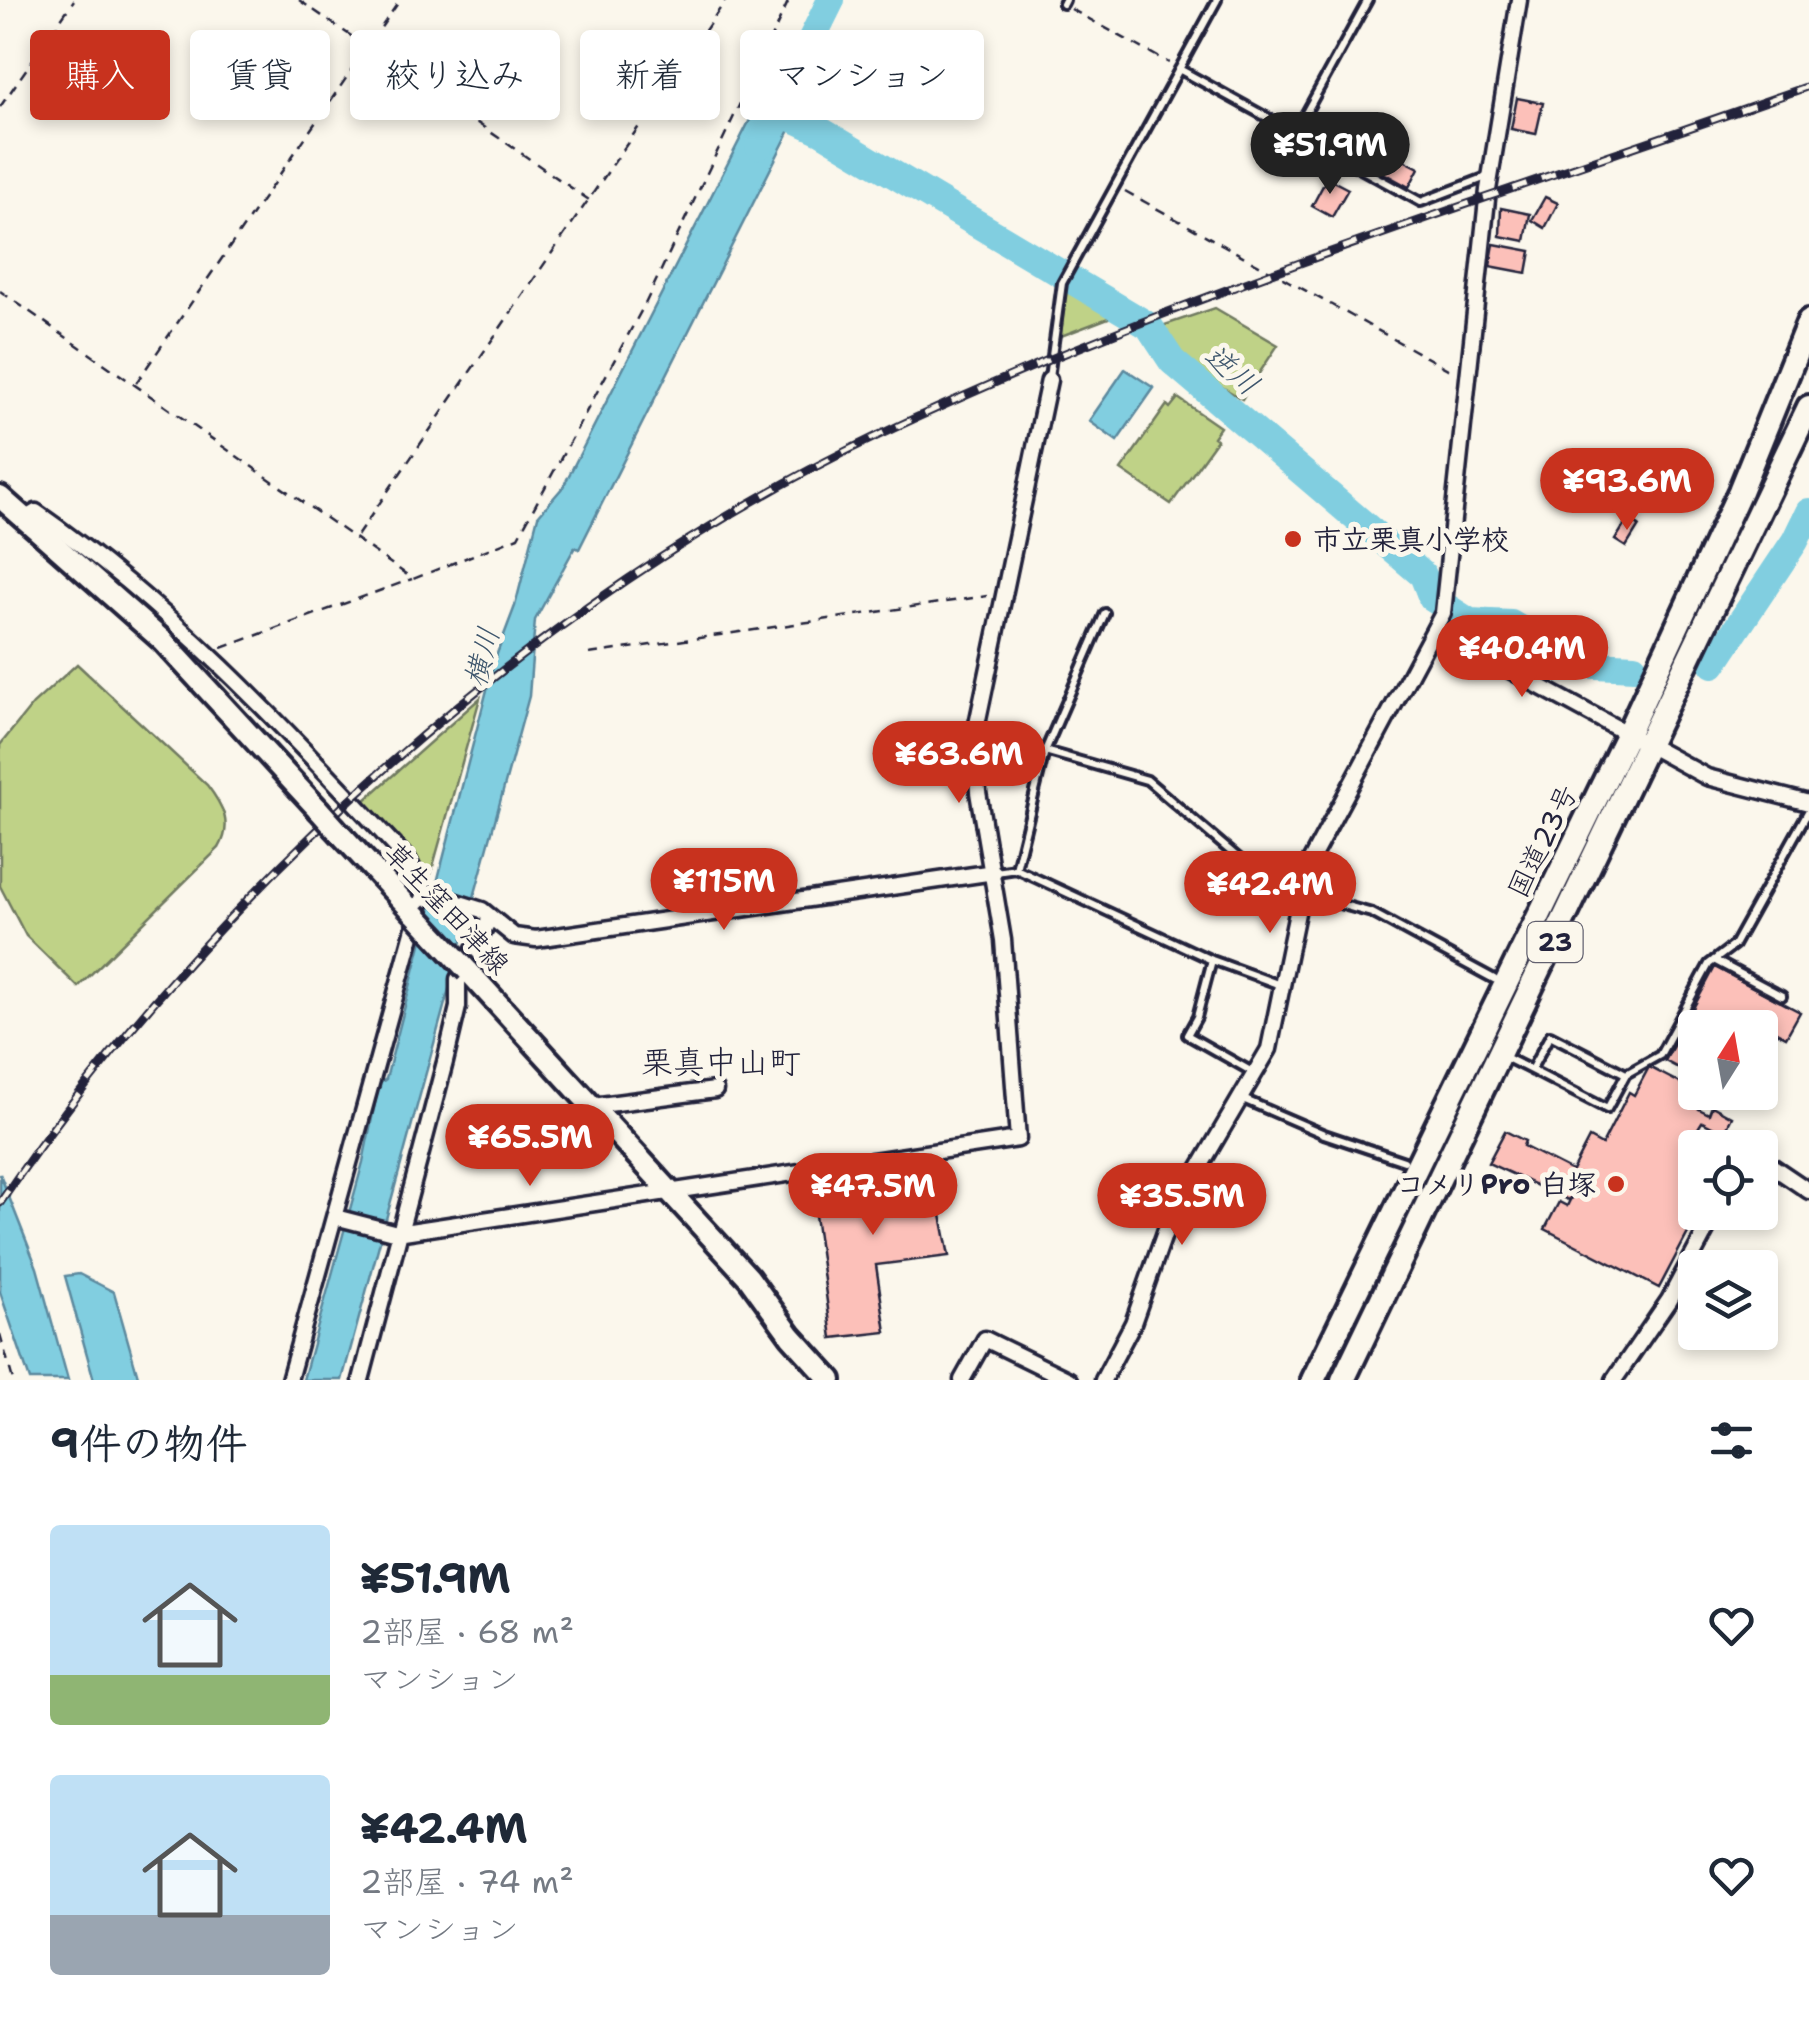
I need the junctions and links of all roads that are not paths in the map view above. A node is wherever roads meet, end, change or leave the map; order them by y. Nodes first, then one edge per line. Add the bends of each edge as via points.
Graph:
1 (1216, 0) edge
2 (1368, 0) edge
3 (1519, 0) edge
4 (1179, 68) junction
5 (1296, 132) junction
6 (1490, 175) junction
7 (1809, 322) edge
8 (1048, 380) joint
9 (1809, 407) edge
10 (0, 496) edge
11 (26, 518) junction
12 (1105, 613) dead end
13 (1436, 630) junction
14 (1628, 733) junction
15 (1648, 748) junction
16 (1045, 750) junction
17 (1809, 806) edge
18 (1016, 869) junction
19 (994, 872) junction
20 (427, 893) junction
21 (1299, 893) junction
22 (486, 915) junction
23 (1212, 960) junction
24 (1714, 960) junction
25 (1494, 979) dead end
26 (1284, 986) junction
27 (1782, 996) dead end
28 (1500, 1054) junction
29 (1530, 1070) junction
30 (1256, 1074) junction
31 (1626, 1074) junction
32 (715, 1090) dead end
33 (1243, 1099) junction
34 (593, 1106) junction
35 (1404, 1161) dead end
36 (1778, 1170) edge
37 (670, 1189) junction
38 (1809, 1190) edge
39 (334, 1216) junction
40 (1706, 1230) edge
41 (397, 1233) junction
42 (289, 1380) edge
43 (361, 1380) edge
44 (831, 1380) edge
45 (962, 1380) edge
46 (1069, 1380) edge
47 (1103, 1380) edge
48 (1313, 1380) edge
49 (1343, 1380) edge
50 (1614, 1380) edge

1 - 4 lane
2 - 5 lane
3 - 6 street
4 - 5 lane
4 - 8 lane via 1062,283
5 - 6 lane via 1420,202
6 - 13 street via 1445,605
7 - 14 highway, 国道23号 / 23
8 - 19 street via 975,734
9 - 15 highway, 国道23号 / 23
10 - 11 main road, 草生窪田津線
11 - 20 street via 36,512 74,538 260,700 409,862
11 - 34 main road, 草生窪田津線, bridge via 163,641
12 - 16 lane
13 - 14 street
13 - 21 street via 1342,796
14 - 15 street
14 - 48 highway, 国道23号 / 23
15 - 17 street via 1707,778
15 - 28 highway, 国道23号 / 23
16 - 18 lane
16 - 21 lane via 1147,780 1226,844 1235,859
17 - 24 lane via 1734,945
18 - 19 lane
18 - 23 lane
19 - 22 street via 536,939 514,936
19 - 37 street via 1018,1139
20 - 22 street
20 - 39 street
21 - 25 lane via 1372,913
21 - 26 street
22 - 41 street via 458,979 445,1062
23 - 26 lane
23 - 30 lane via 1187,1034
24 - 27 lane
24 - 31 lane via 1660,1055
26 - 30 street
28 - 29 lane
28 - 49 highway, 国道23号 / 23
29 - 31 lane via 1550,1035
29 - 31 lane via 1607,1110
30 - 33 street
32 - 34 street
33 - 35 lane
33 - 47 street via 1170,1218 1133,1323
34 - 37 main road, 草生窪田津線
36 - 38 street
37 - 41 street
37 - 44 main road, 草生窪田津線
39 - 41 street
39 - 42 street
40 - 50 street
41 - 43 street
45 - 46 street via 985,1339

